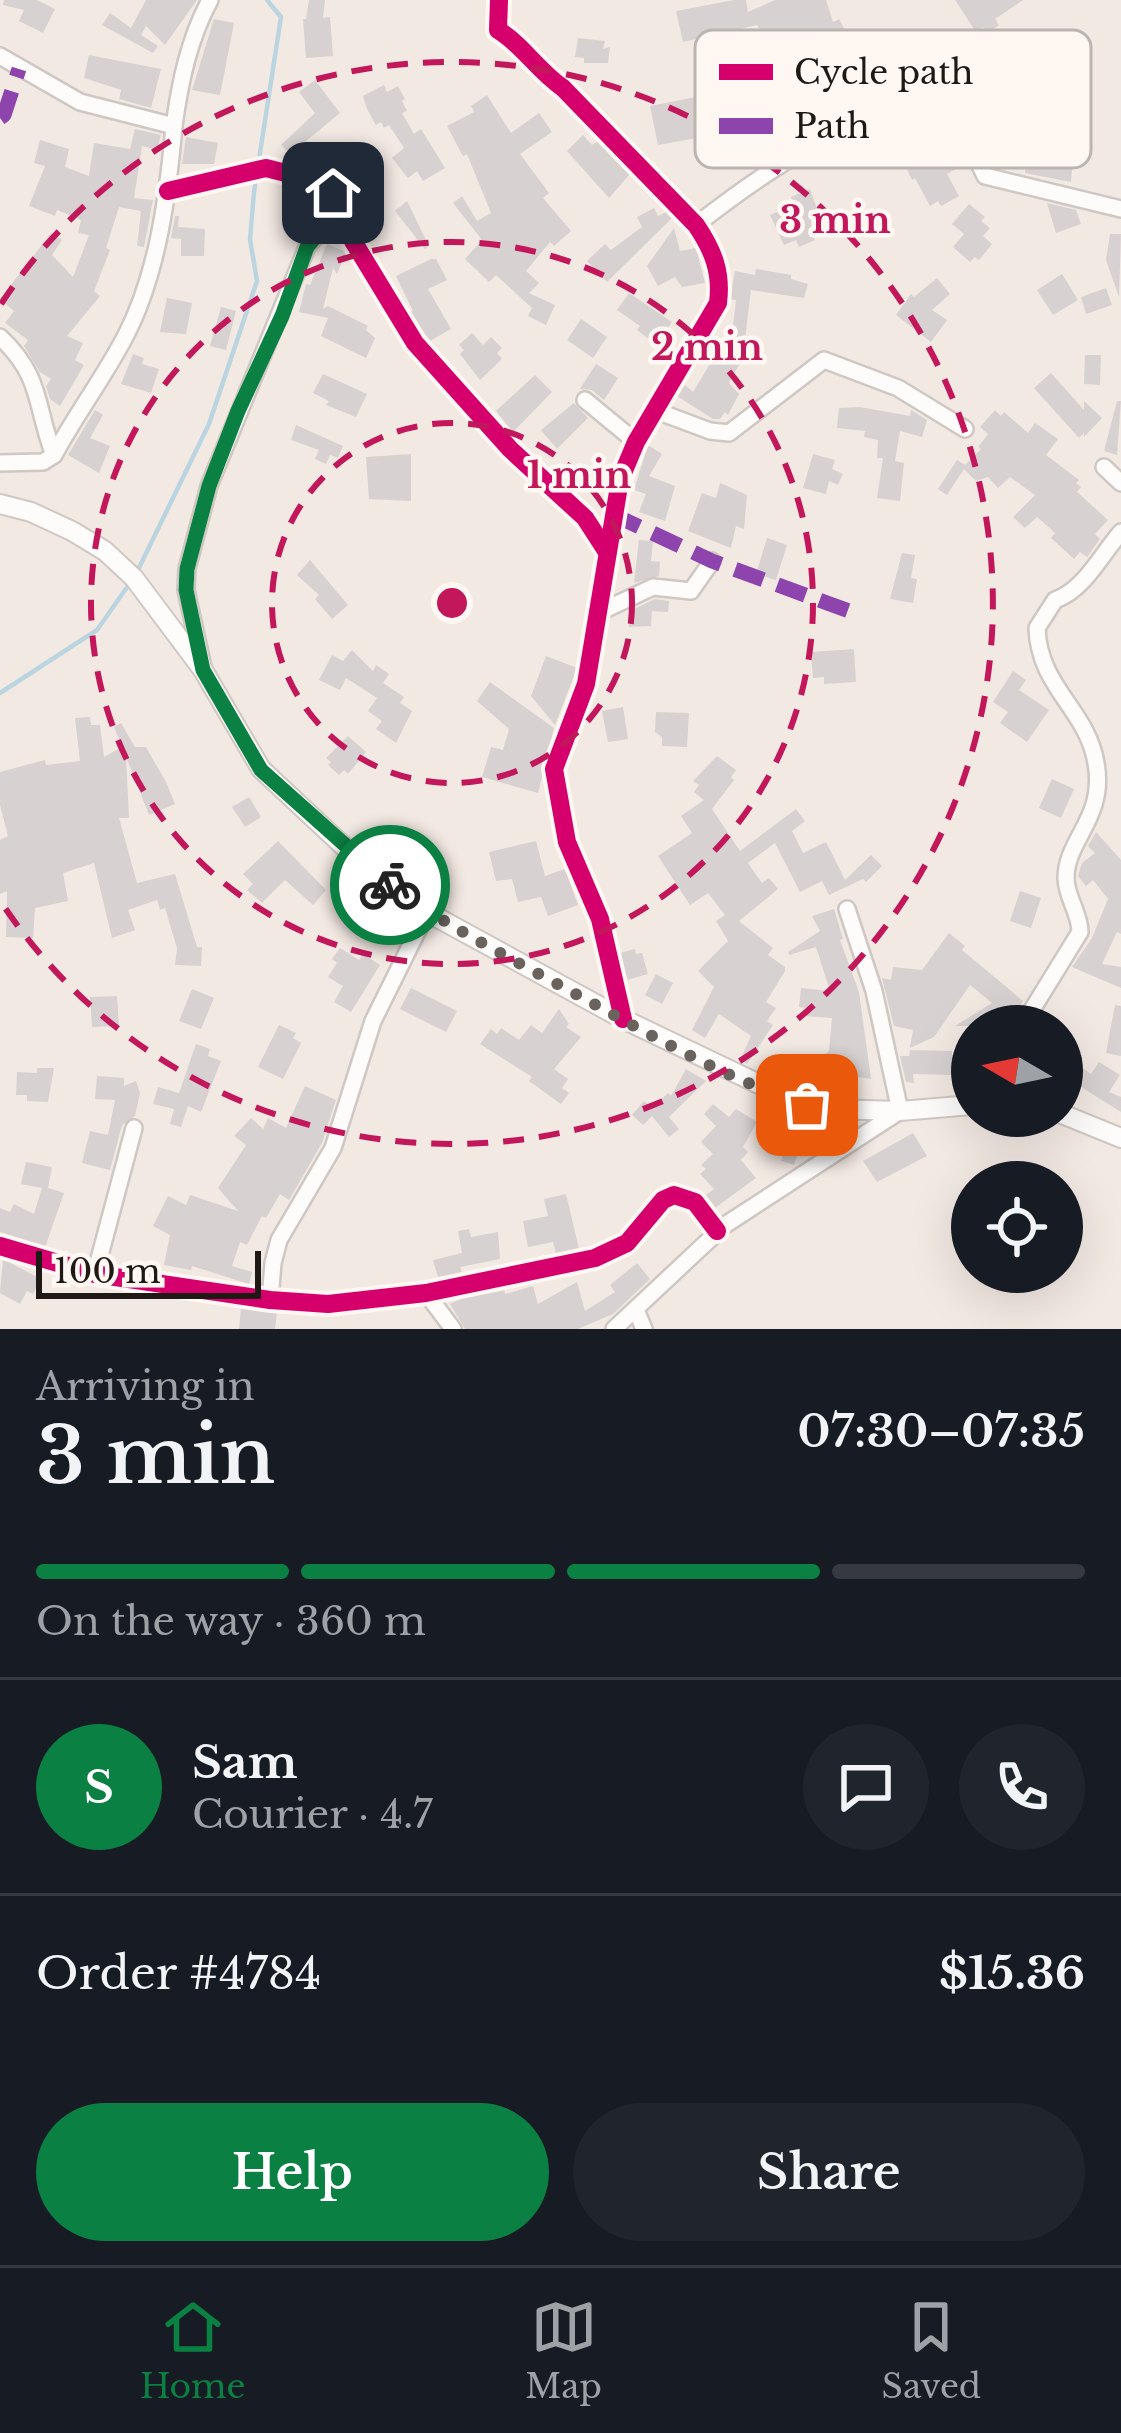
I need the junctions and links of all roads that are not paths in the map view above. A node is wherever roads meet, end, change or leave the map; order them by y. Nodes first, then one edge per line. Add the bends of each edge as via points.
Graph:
1 (210, 0) edge
2 (499, 0) edge
3 (0, 56) edge
4 (174, 126) junction
5 (775, 168) edge
6 (981, 168) edge
7 (168, 191) junction
8 (1121, 209) edge
9 (342, 214) junction
10 (696, 225) junction
11 (0, 338) edge
12 (585, 400) dead end
13 (654, 410) junction
14 (965, 429) dead end
15 (636, 442) junction
16 (54, 455) junction
17 (0, 464) edge
18 (1104, 467) dead end
19 (1121, 483) edge
20 (0, 504) edge
21 (1121, 532) edge
22 (607, 551) junction
23 (712, 561) dead end
24 (600, 612) junction
25 (203, 670) junction
26 (847, 909) dead end
27 (427, 911) junction
28 (1035, 1005) edge
29 (622, 1019) junction
30 (951, 1104) edge
31 (900, 1111) junction
32 (1083, 1123) edge
33 (134, 1128) dead end
34 (1121, 1138) edge
35 (717, 1232) junction
36 (0, 1246) edge
37 (95, 1274) junction
38 (426, 1293) junction
39 (270, 1300) junction
40 (636, 1310) junction
41 (453, 1329) edge
42 (614, 1329) edge
43 (644, 1329) edge

1 - 4 street via 191,44
2 - 10 street via 498,30
3 - 4 street via 80,102
4 - 7 street
5 - 10 street
6 - 8 street via 985,176
7 - 9 street via 266,168 325,183
7 - 16 street via 127,334
9 - 22 street via 415,343 585,518
9 - 25 street via 307,247 209,486 186,590
10 - 13 street via 715,259 718,303
11 - 16 street via 34,383
12 - 15 street
13 - 14 street via 729,433 824,360 898,388
13 - 15 street
15 - 22 street
16 - 17 street
18 - 19 street
20 - 25 main road via 105,551 142,586
21 - 28 street via 1037,628 1042,665 1092,746 1099,795 1066,877 1080,932
22 - 24 street
23 - 24 street via 691,591 653,586
24 - 29 street via 586,684 554,771 567,842 600,919
25 - 27 main road via 261,770
26 - 31 street
27 - 29 main road
27 - 39 street via 373,1021 333,1148 279,1240
29 - 31 main road via 790,1099
30 - 31 main road
31 - 35 street
32 - 34 main road
33 - 37 street
35 - 38 street via 695,1202 674,1195 614,1251
35 - 40 street
36 - 37 street
37 - 39 street
38 - 39 street via 328,1304
38 - 41 street
40 - 42 street
40 - 43 street

